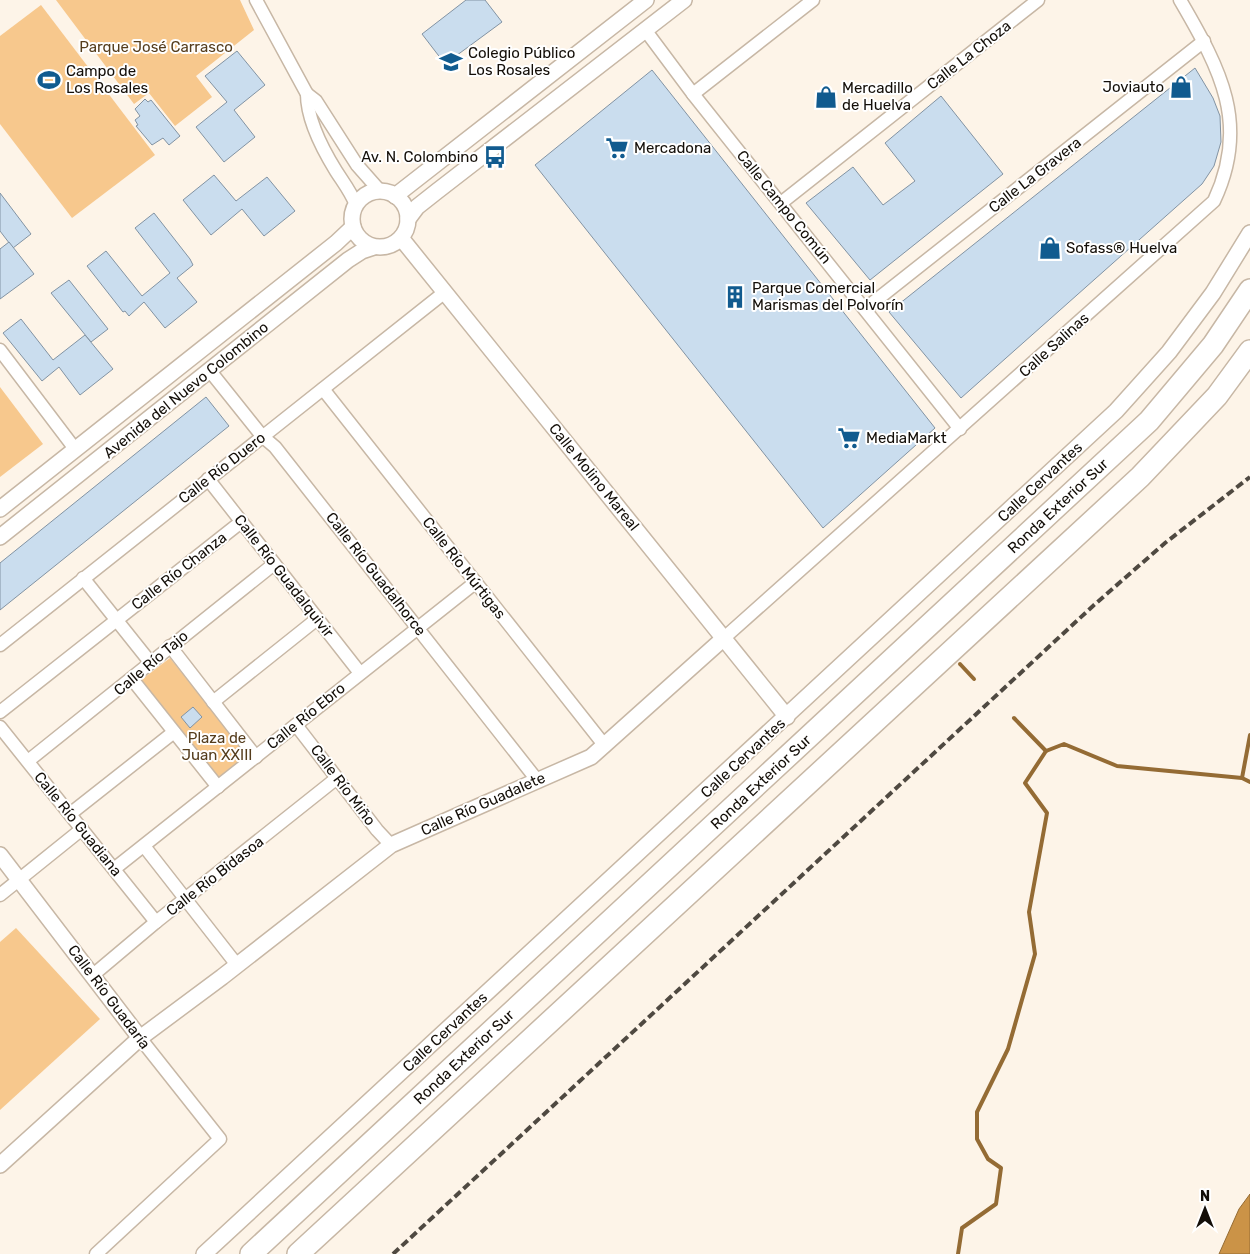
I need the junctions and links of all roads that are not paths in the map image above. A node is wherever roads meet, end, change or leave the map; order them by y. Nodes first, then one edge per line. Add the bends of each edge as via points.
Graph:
1 (256, 0) edge
2 (646, 0) edge
3 (684, 0) edge
4 (813, 0) edge
5 (1038, 0) edge
6 (1180, 0) edge
7 (646, 31) junction
8 (1204, 41) junction
9 (307, 94) junction
10 (693, 94) junction
11 (1240, 102) dead end
12 (1242, 152) dead end
13 (380, 191) junction
14 (395, 196) junction
15 (781, 203) junction
16 (356, 204) junction
17 (408, 219) junction
18 (353, 227) junction
19 (1250, 233) edge
20 (401, 238) junction
21 (374, 246) junction
22 (1250, 290) edge
23 (446, 292) junction
24 (865, 309) junction
25 (0, 350) edge
26 (1250, 351) edge
27 (210, 371) junction
28 (1250, 371) edge
29 (323, 389) junction
30 (1217, 396) junction
31 (960, 428) junction
32 (262, 436) junction
33 (75, 449) junction
34 (208, 479) junction
35 (0, 509) edge
36 (241, 522) junction
37 (0, 537) edge
38 (274, 564) junction
39 (83, 578) junction
40 (476, 582) junction
41 (317, 619) junction
42 (117, 620) junction
43 (418, 626) junction
44 (724, 638) junction
45 (0, 645) edge
46 (170, 646) junction
47 (150, 662) junction
48 (360, 673) junction
49 (132, 679) junction
50 (213, 702) junction
51 (0, 712) edge
52 (788, 717) junction
53 (296, 725) junction
54 (0, 727) edge
55 (174, 732) junction
56 (605, 746) junction
57 (256, 757) junction
58 (28, 762) junction
59 (337, 778) junction
60 (537, 780) junction
61 (218, 787) junction
62 (70, 814) junction
63 (82, 830) junction
64 (391, 845) junction
65 (144, 846) junction
66 (0, 855) edge
67 (114, 869) junction
68 (20, 880) junction
69 (0, 895) edge
70 (185, 900) junction
71 (156, 922) junction
72 (236, 966) junction
73 (93, 975) junction
74 (140, 1038) junction
75 (0, 1165) edge
76 (96, 1254) edge
77 (204, 1254) edge
78 (251, 1254) edge
79 (298, 1254) edge

1 - 9 street
2 - 14 street
3 - 7 street
4 - 10 street
5 - 15 street, Calle La Choza
6 - 8 street
7 - 10 street, Calle Campo Común
7 - 17 street via 417,207
8 - 11 street
8 - 24 street, Calle La Gravera
9 - 13 street via 316,100 362,171
9 - 16 street via 307,104 329,159
10 - 15 street, Calle Campo Común
12 - 31 street, Calle Salinas via 1228,185 1214,201
13 - 14 street
13 - 16 street via 362,197
14 - 17 street via 407,210
15 - 24 street, Calle Campo Común
16 - 18 street
17 - 20 street
18 - 21 street via 361,240
18 - 33 street, Avenida del Nuevo Colombino
19 - 52 street, Calle Cervantes via 1208,300 1169,352 1116,411
20 - 21 street via 389,246
20 - 23 street, Calle Molino Mareal
21 - 27 street, Avenida del Nuevo Colombino via 348,260
22 - 78 highway, Ronda Exterior Sur via 1212,345 1149,421
23 - 29 street, Calle Río Duero
23 - 44 street, Calle Molino Mareal
24 - 31 street, Calle Campo Común
25 - 33 street
26 - 30 highway
27 - 32 street, Calle Río Guadalhorce
27 - 37 street, Avenida del Nuevo Colombino
28 - 30 highway
29 - 32 street, Calle Río Duero
29 - 40 street, Calle Río Múrtigas
30 - 79 highway via 1126,490
31 - 44 street, Calle Salinas
32 - 34 street, Calle Río Duero
32 - 43 street, Calle Río Guadalhorce via 275,447
33 - 35 street, Avenida del Nuevo Colombino
34 - 36 street, Calle Río Guadalquivir
34 - 39 street, Calle Río Duero
36 - 38 street, Calle Río Guadalquivir
36 - 42 street, Calle Río Chanza
38 - 41 street, Calle Río Guadalquivir
38 - 46 street, Calle Río Tajo
39 - 42 street
39 - 45 street, Calle Río Duero
40 - 43 street, Calle Río Ebro
40 - 56 street, Calle Río Múrtigas
41 - 48 street, Calle Río Guadalquivir
41 - 50 street
42 - 47 street
42 - 51 street, Calle Río Chanza
43 - 48 street, Calle Río Ebro
43 - 60 street, Calle Río Guadalhorce
44 - 52 street, Calle Molino Mareal
44 - 56 street, Calle Río Guadalete
46 - 47 street, Calle Río Tajo
46 - 50 street
47 - 49 street, Calle Río Tajo
48 - 53 street, Calle Río Ebro
49 - 55 street
49 - 58 street, Calle Río Tajo
50 - 57 street
52 - 77 street, Calle Cervantes
53 - 57 street, Calle Río Ebro
53 - 59 street, Calle Río Miño
54 - 58 street, Calle Río Guadiana
55 - 61 street
55 - 62 street
56 - 60 street, Calle Río Guadalete via 591,757
57 - 61 street, Calle Río Ebro
58 - 62 street, Calle Río Guadiana
59 - 64 street, Calle Río Miño
59 - 70 street, Calle Río Bidasoa
60 - 64 street, Calle Río Guadalete
61 - 65 street, Calle Río Ebro
62 - 63 street, Calle Río Guadiana
63 - 67 street, Calle Río Guadiana
63 - 68 street
64 - 72 street, Calle Río Guadalete
65 - 67 street, Calle Río Ebro
65 - 70 street
66 - 68 street, Calle Río Guadaría
67 - 71 street, Calle Río Guadiana
68 - 69 street
68 - 73 street, Calle Río Guadaría
70 - 71 street, Calle Río Bidasoa
70 - 72 street
71 - 73 street, Calle Río Bidasoa
72 - 74 street, Calle Río Guadalete
73 - 74 street, Calle Río Guadaría
74 - 75 street, Calle Río Guadalete
74 - 76 street, Calle Río Guadaría via 220,1139

